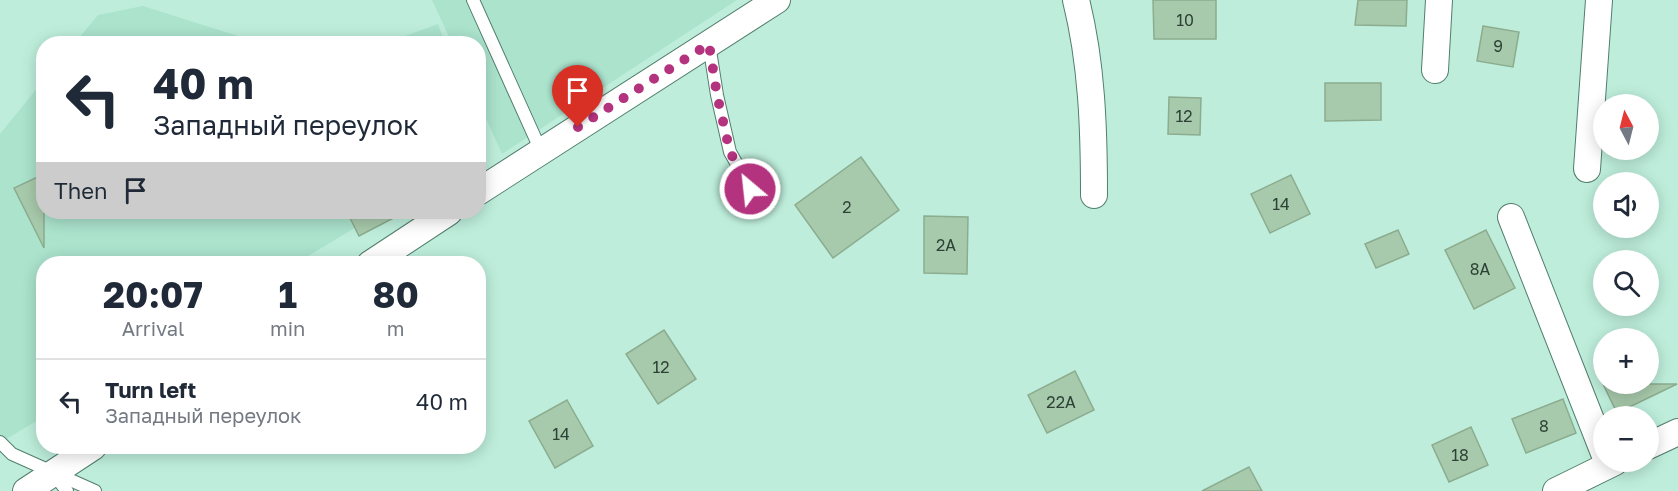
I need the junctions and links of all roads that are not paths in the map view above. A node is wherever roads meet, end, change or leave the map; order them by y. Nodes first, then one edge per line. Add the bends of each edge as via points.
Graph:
1 (472, 0) edge
2 (777, 0) edge
3 (1076, 0) edge
4 (1439, 0) edge
5 (1599, 0) edge
6 (709, 44) junction
7 (1435, 70) dead end
8 (541, 151) junction
9 (1587, 169) dead end
10 (486, 187) edge
11 (750, 189) dead end
12 (1094, 195) dead end
13 (1511, 217) dead end
14 (438, 219) edge
15 (382, 256) edge
16 (1593, 423) edge
17 (1678, 432) edge
18 (1659, 441) edge
19 (0, 442) edge
20 (86, 454) edge
21 (1593, 470) edge
22 (60, 482) edge
23 (26, 491) edge
24 (95, 491) edge
25 (1556, 491) edge

1 - 8 lane
2 - 6 street
3 - 12 street via 1094,109
4 - 7 street
5 - 9 street
6 - 8 street
6 - 11 lane via 730,152
8 - 10 street
13 - 16 street
14 - 15 street
17 - 18 street
19 - 22 lane via 12,454
20 - 22 street
21 - 25 street
22 - 23 street
22 - 24 lane

